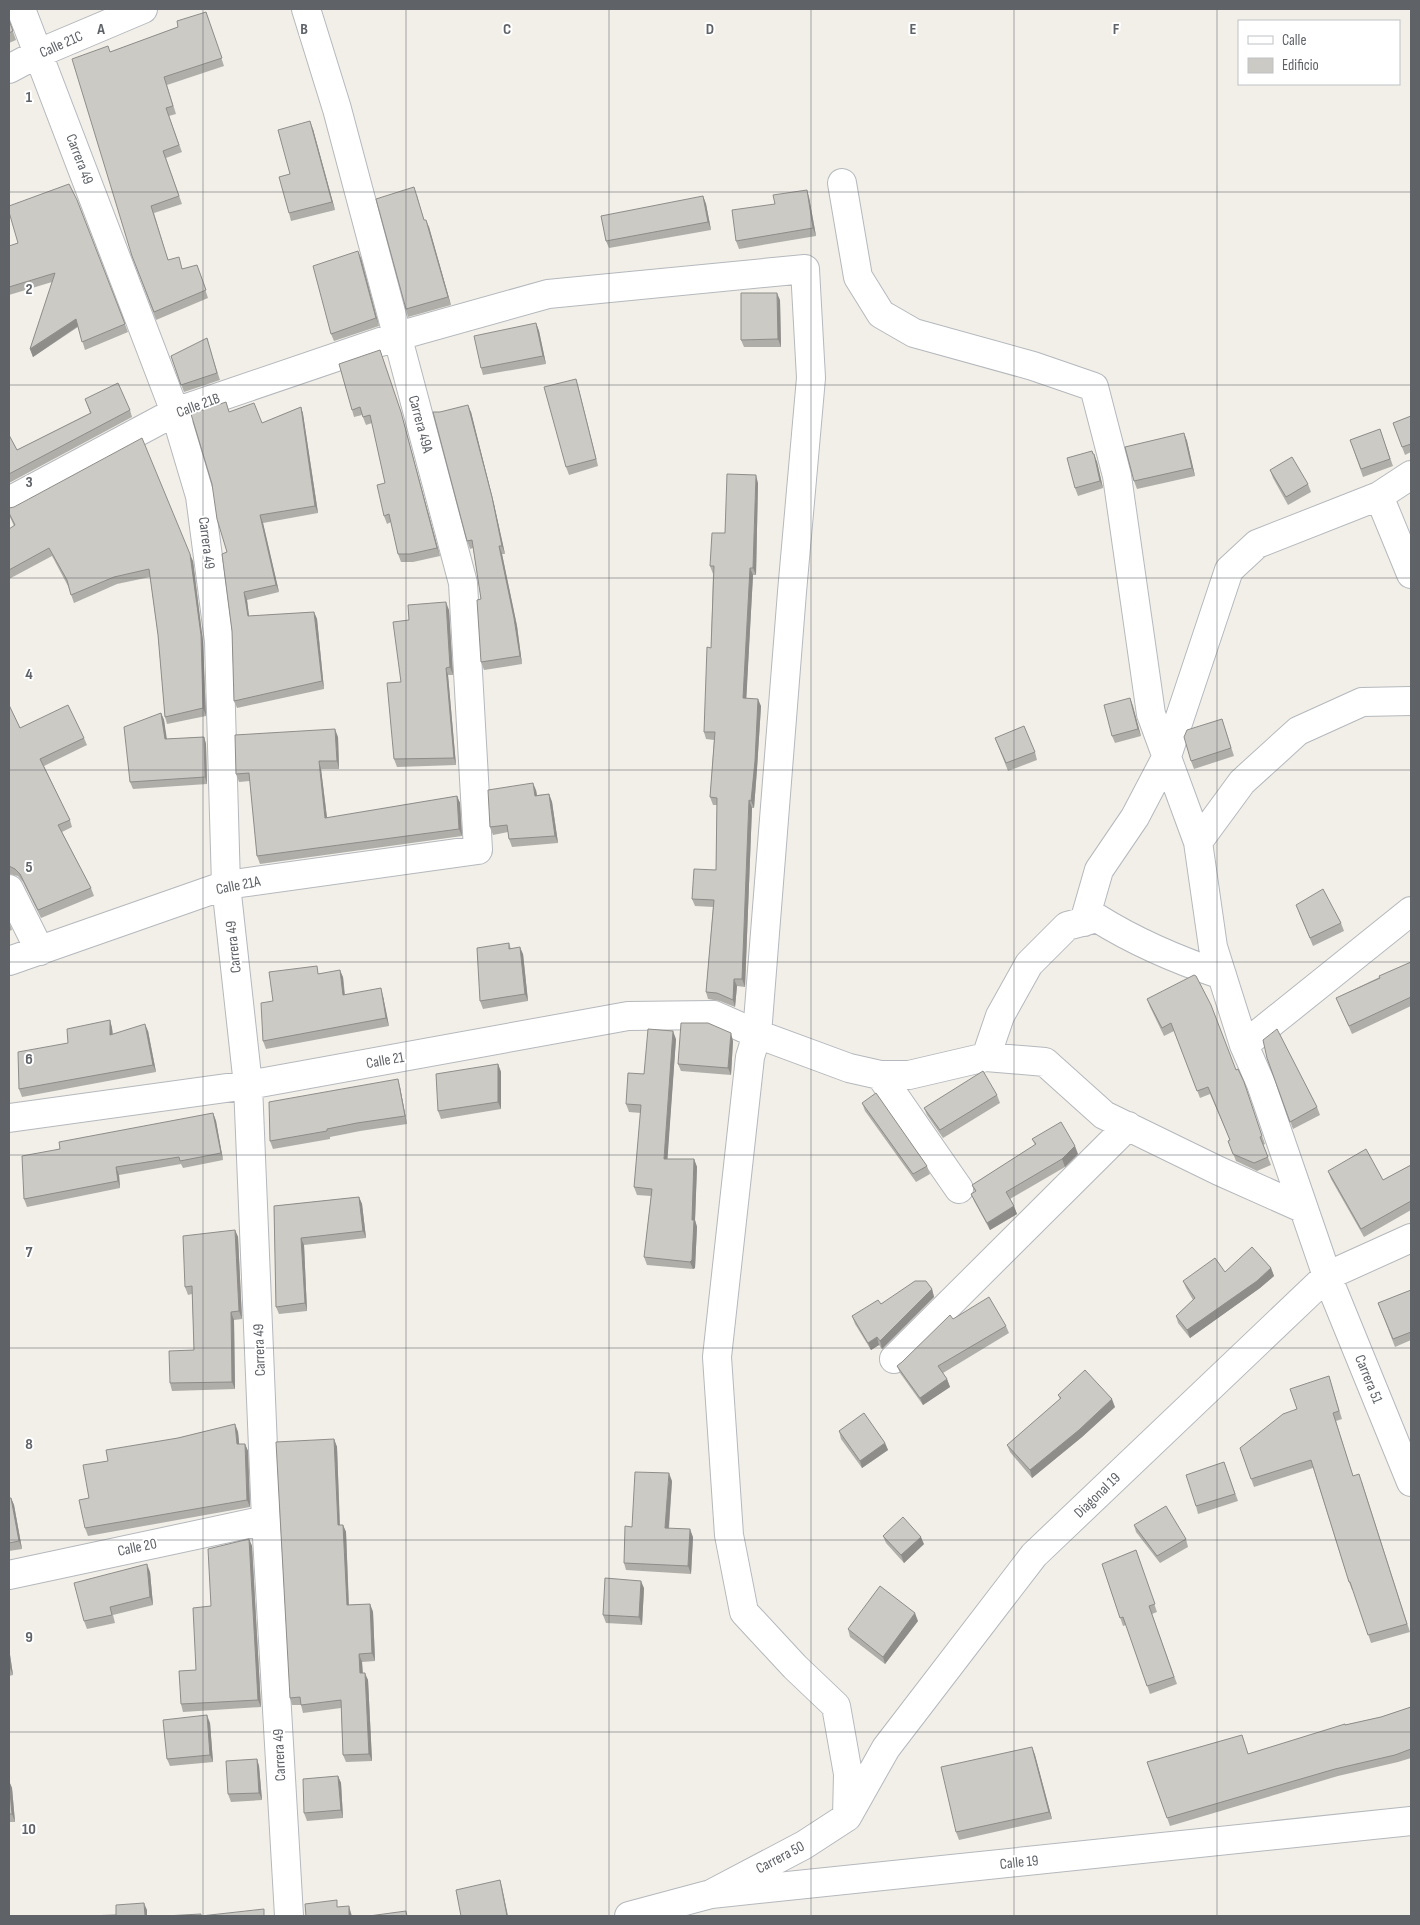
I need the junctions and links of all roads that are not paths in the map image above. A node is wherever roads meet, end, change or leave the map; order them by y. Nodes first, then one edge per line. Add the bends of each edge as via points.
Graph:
1 (21, 9) edge
2 (142, 9) edge
3 (306, 9) edge
4 (39, 53) junction
5 (9, 69) edge
6 (842, 184) dead end
7 (398, 336) junction
8 (175, 412) junction
9 (1411, 475) edge
10 (1379, 496) junction
11 (9, 501) edge
12 (1411, 574) edge
13 (1411, 701) edge
14 (1167, 756) junction
15 (1198, 842) junction
16 (478, 850) joint
17 (226, 885) junction
18 (9, 889) edge
19 (1411, 911) edge
20 (1084, 922) junction
21 (40, 951) junction
22 (9, 961) edge
23 (1222, 976) junction
24 (757, 1034) junction
25 (1244, 1045) junction
26 (986, 1057) junction
27 (880, 1075) junction
28 (248, 1085) junction
29 (9, 1118) edge
30 (1128, 1126) junction
31 (959, 1189) dead end
32 (1302, 1208) junction
33 (1411, 1238) edge
34 (1327, 1276) junction
35 (894, 1359) dead end
36 (1411, 1482) edge
37 (266, 1520) junction
38 (9, 1575) edge
39 (847, 1817) junction
40 (1411, 1821) edge
41 (711, 1894) junction
42 (289, 1916) edge
43 (629, 1916) edge

1 - 4 street, Carrera 49
2 - 4 street, Calle 21C
3 - 7 street, Carrera 49A via 337,109
4 - 5 street, Calle 21C
4 - 8 street, Carrera 49
6 - 14 street, Carrera 51 via 858,277 881,314 914,333 1033,366 1094,387 1117,476 1151,714
7 - 8 street, Calle 21B
7 - 16 street, Carrera 49A via 463,584
7 - 24 street, Calle 21B via 548,294 805,269 811,378
8 - 11 street, Calle 21B
8 - 17 street, Carrera 49 via 200,496 219,640
9 - 10 street
10 - 12 street
10 - 14 street via 1257,544 1229,570
13 - 15 street via 1362,702 1298,731 1242,782
14 - 15 street, Carrera 51
14 - 20 street via 1135,817 1099,870
15 - 23 street, Carrera 51 via 1213,947
16 - 17 street, Calle 21A
17 - 21 street, Calle 21A
17 - 28 street, Carrera 49
18 - 21 street
19 - 25 street
20 - 23 street via 1097,918 1136,941
20 - 26 street via 1067,926 1029,964 1000,1016
21 - 22 street, Calle 21A
23 - 25 street, Carrera 51
24 - 27 street, Calle 21 via 849,1068
24 - 28 street, Calle 21 via 714,1015 628,1016
24 - 39 street via 750,1057 717,1357 729,1535 744,1612 836,1706 848,1774
25 - 32 street, Carrera 51 via 1261,1084
26 - 27 street, Calle 21 via 909,1075
26 - 30 street, Calle 21 via 1045,1062 1104,1115
27 - 31 street
28 - 29 street, Calle 21
28 - 37 street, Carrera 49
30 - 32 street, Calle 21
30 - 35 street
32 - 34 street, Carrera 51
33 - 34 street, Diagonal 19
34 - 36 street, Carrera 51
34 - 39 street, Diagonal 19 via 1034,1555 886,1748
37 - 38 street, Calle 20
37 - 42 street, Carrera 49
39 - 41 street, Carrera 50 via 804,1845
40 - 41 street, Calle 19
41 - 43 street, Calle 19

